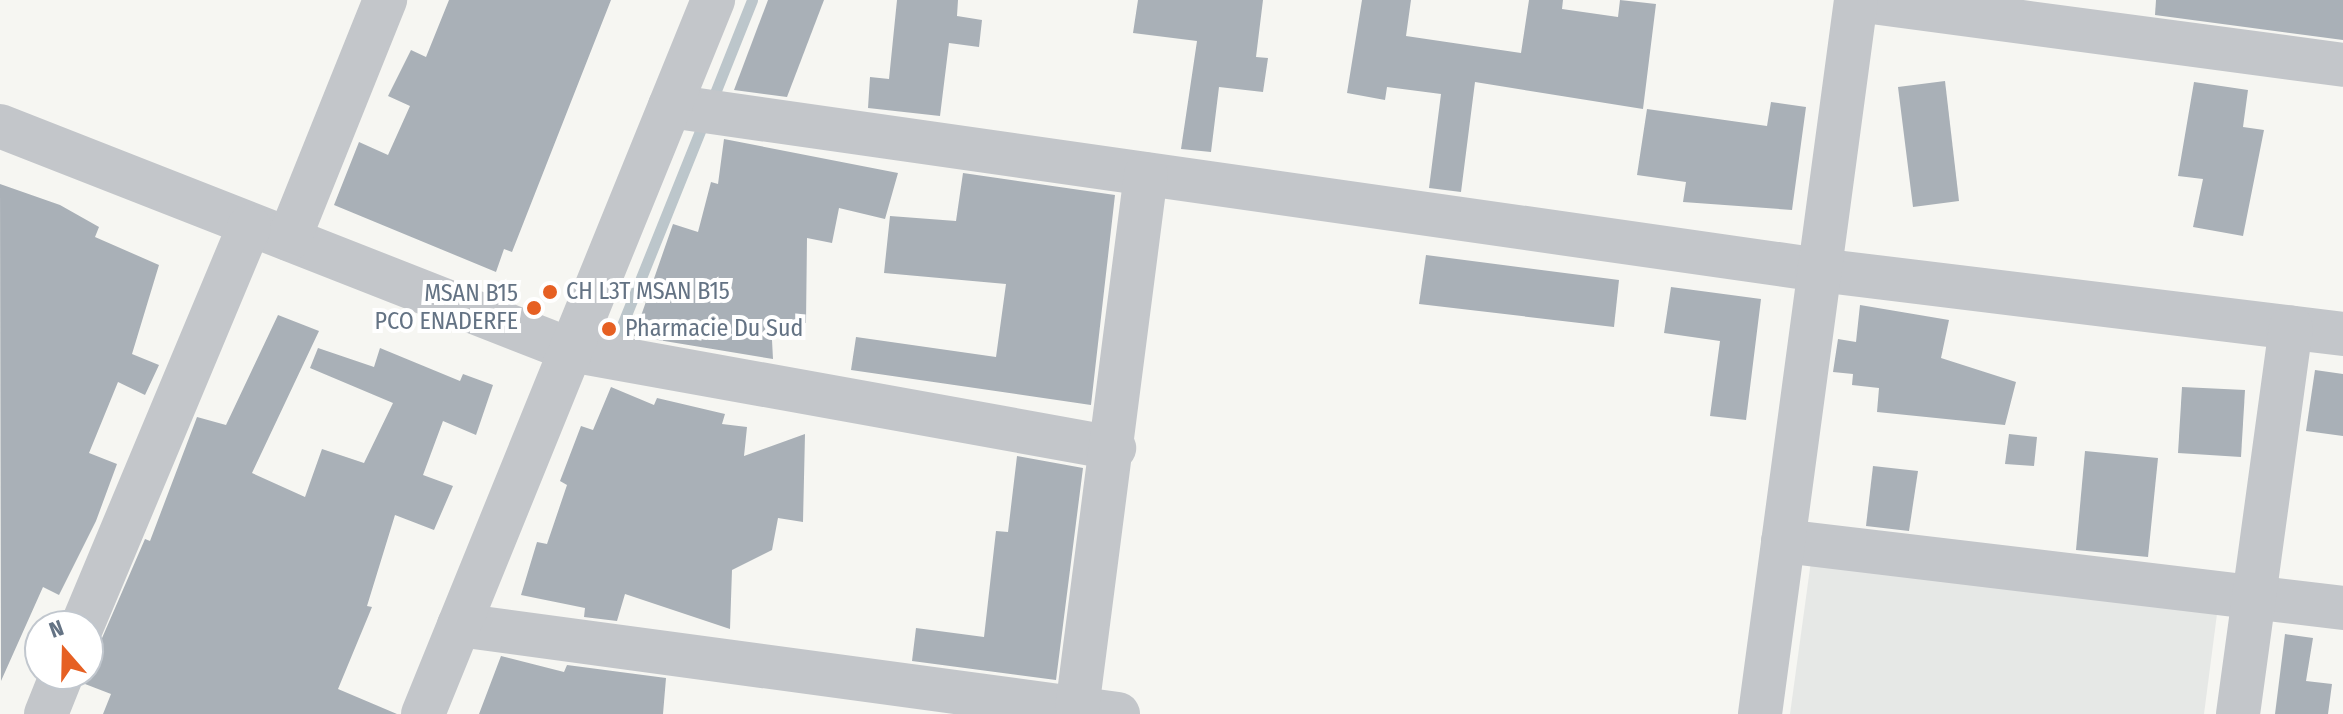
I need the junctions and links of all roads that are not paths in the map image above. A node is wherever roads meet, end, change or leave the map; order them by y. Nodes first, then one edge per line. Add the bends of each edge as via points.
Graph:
1 (385, 0) edge
2 (713, 0) edge
3 (1856, 0) edge
4 (2343, 65) edge
5 (670, 106) junction
6 (0, 126) edge
7 (1146, 174) junction
8 (269, 232) junction
9 (1819, 270) junction
10 (2291, 328) junction
11 (2343, 334) edge
12 (571, 350) junction
13 (1114, 448) junction
14 (1783, 541) junction
15 (2254, 597) junction
16 (2343, 608) edge
17 (90, 610) edge
18 (459, 625) junction
19 (56, 690) edge
20 (1098, 711) edge
21 (46, 714) edge
22 (423, 714) edge
23 (1760, 714) edge
24 (2238, 714) edge

1 - 8 street
2 - 5 street
3 - 4 street
3 - 9 street
5 - 7 street
5 - 12 street
6 - 8 street
7 - 9 street
7 - 13 street
8 - 12 street
8 - 17 street
9 - 10 street
9 - 14 street
10 - 11 street
10 - 15 street
12 - 13 street
12 - 18 street
13 - 20 street
14 - 15 street
14 - 23 street
15 - 16 street
15 - 24 street
18 - 20 street
18 - 22 street
19 - 21 street

